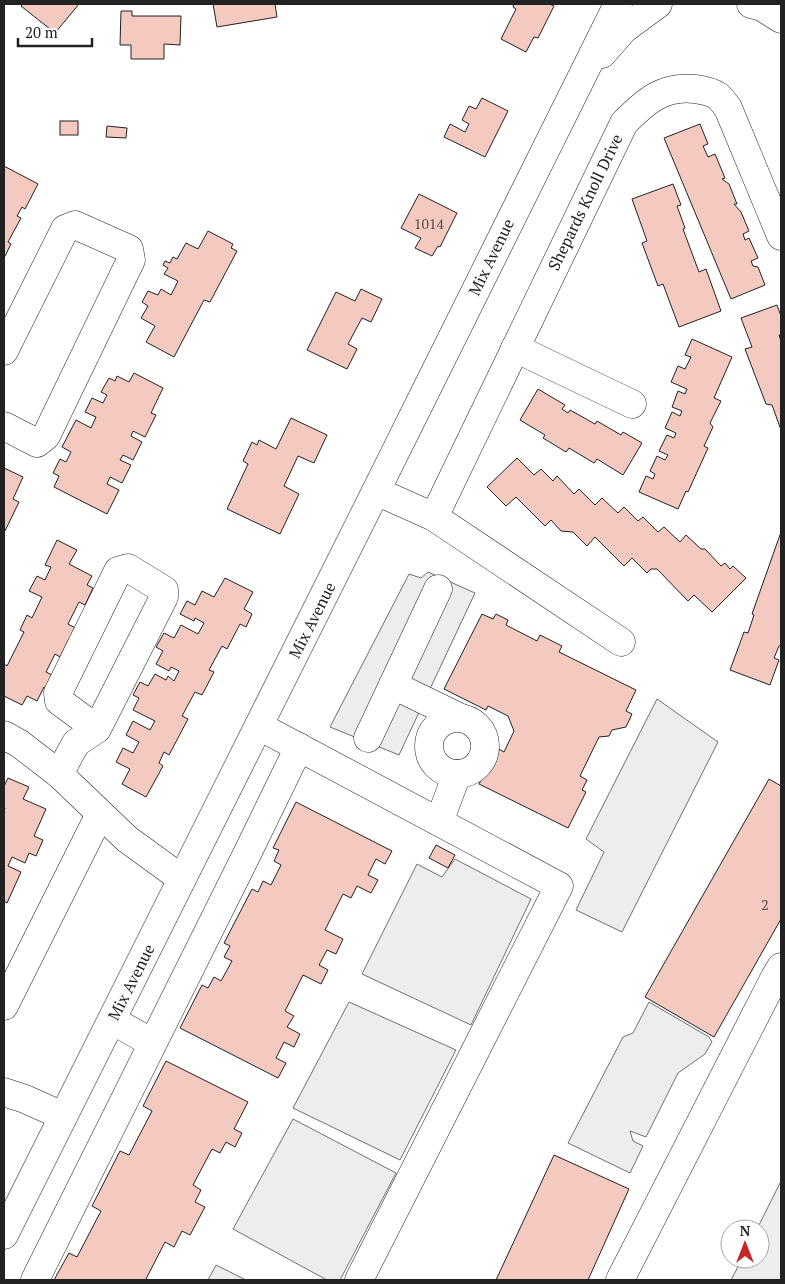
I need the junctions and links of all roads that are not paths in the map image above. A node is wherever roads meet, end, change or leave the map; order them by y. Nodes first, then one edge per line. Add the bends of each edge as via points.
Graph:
1 (618, 4) edge
2 (658, 4) edge
3 (751, 4) edge
4 (781, 19) edge
5 (579, 79) junction
6 (781, 236) edge
7 (515, 348) junction
8 (4, 351) edge
9 (632, 404) dead end
10 (4, 426) edge
11 (376, 492) junction
12 (434, 517) junction
13 (438, 590) dead end
14 (621, 642) dead end
15 (393, 685) junction
16 (461, 718) junction
17 (259, 726) junction
18 (96, 729) junction
19 (4, 735) edge
20 (368, 738) dead end
21 (299, 748) junction
22 (59, 774) junction
23 (457, 774) junction
24 (100, 814) junction
25 (438, 822) junction
26 (182, 879) junction
27 (781, 967) edge
28 (4, 1006) edge
29 (112, 1020) junction
30 (152, 1043) junction
31 (4, 1092) edge
32 (63, 1116) junction
33 (4, 1235) edge
34 (36, 1280) edge
35 (359, 1280) edge
36 (620, 1280) edge

1 - 5 street, Mix Avenue
2 - 5 street via 624,29
3 - 4 street
5 - 11 street, Mix Avenue
6 - 7 street, Shepards Knoll Drive via 728,108 718,96 703,90 673,89 662,93 624,123
7 - 9 street
7 - 12 street, Shepards Knoll Drive
8 - 10 street via 65,228 75,225 129,248 131,260 46,436 36,443
11 - 12 street
11 - 17 street, Mix Avenue
12 - 14 street
13 - 15 street
15 - 16 street
15 - 20 street
16 - 23 street via 478,727 486,743 481,761 466,773
16 - 23 street via 443,721 431,735 429,744 433,761 439,768
17 - 21 street
17 - 26 street, Mix Avenue
18 - 18 street via 164,597 164,590 128,568 118,571 58,693 59,701
18 - 22 street via 76,743
19 - 22 street
21 - 25 street
21 - 30 street
22 - 24 street
23 - 25 street
24 - 26 street via 127,839
24 - 28 street
25 - 35 street via 559,886
26 - 29 street, Mix Avenue
27 - 36 street
29 - 30 street
29 - 32 street, Mix Avenue
30 - 34 street
31 - 32 street
32 - 33 street, Mix Avenue

